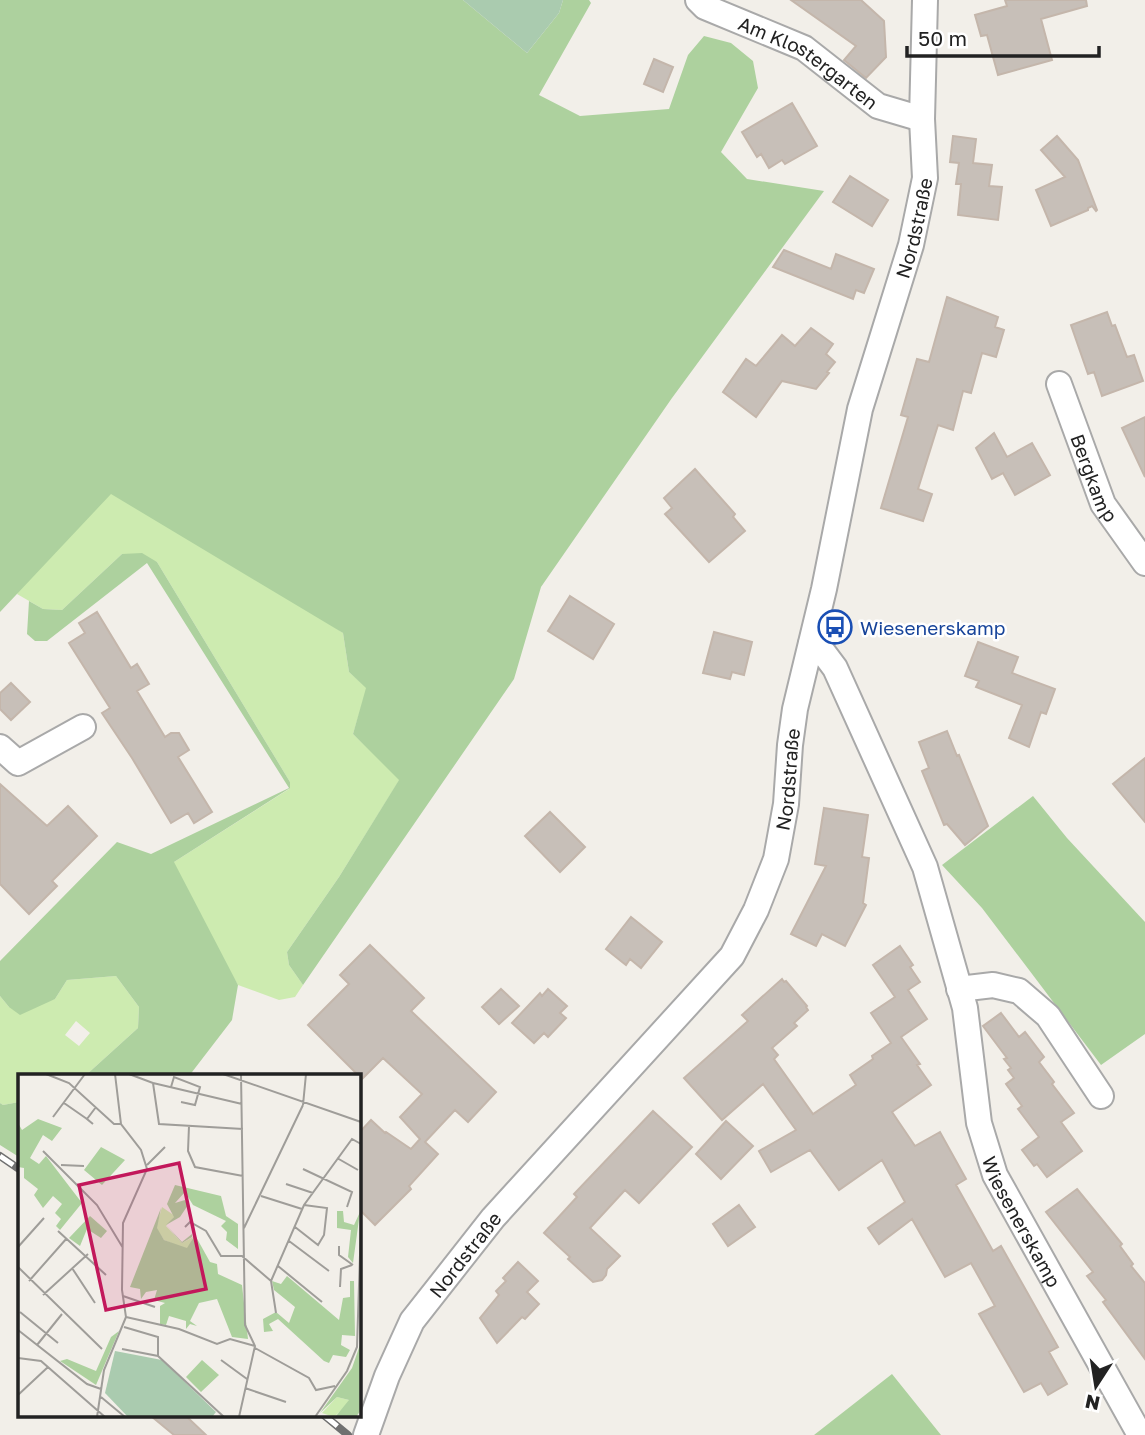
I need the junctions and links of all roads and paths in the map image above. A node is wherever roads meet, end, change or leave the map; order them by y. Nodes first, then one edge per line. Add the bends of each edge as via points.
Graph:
1 (698, 0) edge
2 (925, 0) edge
3 (922, 119) junction
4 (1059, 384) dead end
5 (1145, 563) edge
6 (811, 644) junction
7 (83, 727) dead end
8 (0, 747) edge
9 (959, 989) junction
10 (1101, 1096) dead end
11 (366, 1435) edge
12 (1140, 1435) edge

1 - 3 street, Am Klostergarten via 804,48 878,106
2 - 3 street, Nordstraße
3 - 6 street, Nordstraße via 925,178 911,245 860,409
4 - 5 street, Bergkamp via 1103,504
6 - 9 street, Wiesenerskamp via 835,668 925,867
6 - 11 street, Nordstraße via 795,709 776,859 732,956 493,1218 412,1321
7 - 8 street via 18,763
9 - 10 street via 993,985 1019,991 1048,1016
9 - 12 street, Wiesenerskamp via 979,1123 995,1175

